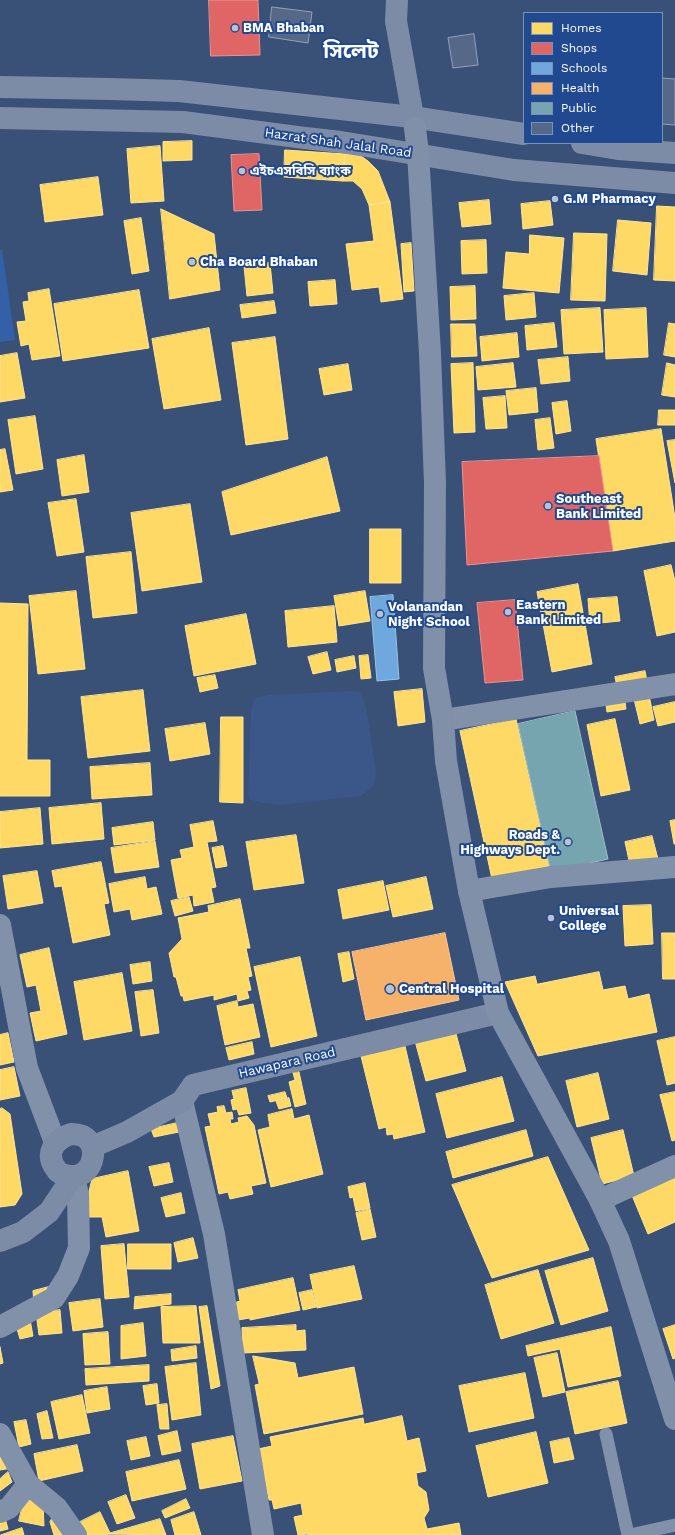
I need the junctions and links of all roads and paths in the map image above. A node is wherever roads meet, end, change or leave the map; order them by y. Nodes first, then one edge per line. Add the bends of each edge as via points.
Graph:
1 (387, 0) edge
2 (397, 10) edge
3 (0, 87) edge
4 (110, 88) junction
5 (0, 118) edge
6 (106, 120) junction
7 (413, 122) junction
8 (523, 134) edge
9 (588, 144) edge
10 (418, 153) junction
11 (675, 153) edge
12 (675, 183) edge
13 (675, 684) edge
14 (443, 720) junction
15 (675, 867) edge
16 (469, 891) junction
17 (0, 925) edge
18 (498, 1013) junction
19 (182, 1101) junction
20 (55, 1142) junction
21 (92, 1147) junction
22 (675, 1166) edge
23 (74, 1176) junction
24 (600, 1200) junction
25 (0, 1241) edge
26 (0, 1327) edge
27 (675, 1419) edge
28 (0, 1434) edge
29 (606, 1434) dead end
30 (28, 1484) junction
31 (0, 1512) edge
32 (675, 1525) edge
33 (76, 1535) edge
34 (263, 1535) edge
35 (629, 1535) edge

1 - 2 main road
2 - 7 main road
3 - 4 main road
4 - 6 main road
4 - 7 main road via 180,91
5 - 6 main road, Hazrat Shah Jalal Road
6 - 10 main road, Hazrat Shah Jalal Road via 183,122
7 - 8 main road
7 - 10 main road
9 - 11 main road
10 - 12 main road, Hazrat Shah Jalal Road via 514,170
10 - 14 main road via 430,353 434,482 434,668
13 - 14 street
14 - 16 main road via 446,761
15 - 16 street via 551,877
16 - 18 main road
17 - 20 street via 27,1068
18 - 19 main road, Hawapara Road via 193,1085
18 - 24 main road
19 - 21 main road, Hawapara Road via 127,1132
19 - 34 street via 214,1234
20 - 21 main road via 63,1136 78,1134 84,1136
20 - 23 main road via 51,1154 52,1162 61,1174
21 - 23 main road via 93,1160 84,1172
22 - 24 street
23 - 25 main road via 49,1212 23,1232
23 - 26 street via 78,1194 79,1248 68,1276 54,1298
24 - 27 main road via 619,1240
28 - 30 street
29 - 35 lane
30 - 31 street via 9,1508
30 - 33 street via 57,1508
32 - 35 lane

